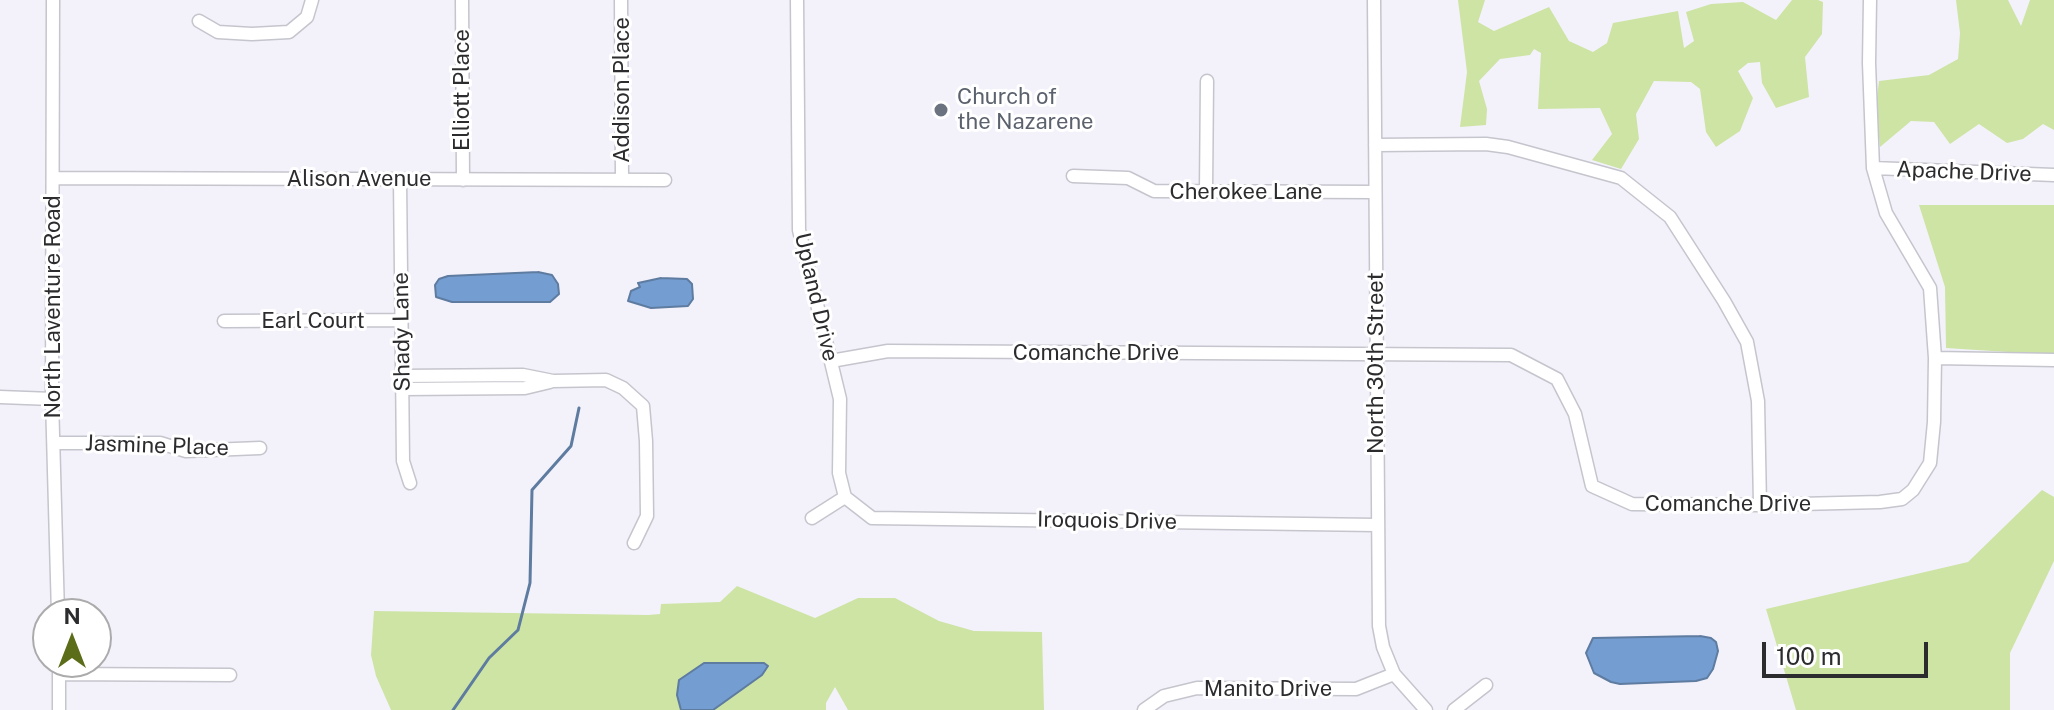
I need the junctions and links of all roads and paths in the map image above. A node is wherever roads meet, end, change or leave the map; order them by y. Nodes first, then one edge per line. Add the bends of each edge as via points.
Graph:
1 (53, 0) edge
2 (312, 0) edge
3 (462, 0) edge
4 (621, 0) edge
5 (797, 0) edge
6 (1374, 0) edge
7 (1870, 0) edge
8 (199, 21) dead end
9 (1207, 81) dead end
10 (1375, 145) junction
11 (1873, 168) junction
12 (2054, 175) edge
13 (1073, 176) dead end
14 (53, 178) junction
15 (400, 179) junction
16 (463, 180) junction
17 (622, 180) junction
18 (665, 180) dead end
19 (1206, 191) junction
20 (1375, 192) junction
21 (402, 320) junction
22 (224, 321) dead end
23 (1377, 355) junction
24 (1935, 358) junction
25 (2054, 360) edge
26 (831, 361) junction
27 (402, 383) junction
28 (0, 397) edge
29 (52, 399) junction
30 (54, 443) junction
31 (260, 448) dead end
32 (410, 483) dead end
33 (845, 497) junction
34 (1760, 505) junction
35 (812, 518) dead end
36 (1376, 525) junction
37 (634, 543) dead end
38 (58, 598) edge
39 (112, 670) edge
40 (1394, 674) junction
41 (230, 675) dead end
42 (59, 678) edge
43 (1486, 685) dead end
44 (59, 710) edge
45 (1144, 710) edge
46 (1426, 710) edge
47 (1454, 710) edge

1 - 14 street, North Laventure Road
2 - 8 street via 307,17 289,32 218,32
3 - 16 street, Elliott Place
4 - 17 street, Addison Place
5 - 26 street, Upland Drive via 799,230
6 - 10 street, North 30th Street
7 - 11 street, Comanche Drive
9 - 19 street
10 - 20 street, North 30th Street
10 - 34 street via 1508,147 1621,178 1670,217 1747,342 1758,401
11 - 12 street, Apache Drive
11 - 24 street, Comanche Drive via 1886,213 1930,288
13 - 19 street, Cherokee Lane via 1128,178 1154,191
14 - 15 street, Alison Avenue
14 - 29 street, North Laventure Road
15 - 16 street, Alison Avenue
15 - 21 street, Shady Lane
16 - 17 street, Alison Avenue
17 - 18 street, Alison Avenue
19 - 20 street, Cherokee Lane
20 - 23 street, North 30th Street
21 - 22 street, Earl Court
21 - 27 street, Shady Lane
23 - 26 street, Comanche Drive via 888,351
23 - 34 street, Comanche Drive via 1511,355 1557,379 1575,414 1592,486 1632,504
23 - 36 street, North 30th Street
24 - 25 street
24 - 34 street, Comanche Drive via 1930,463 1913,490 1902,499 1880,502
26 - 33 street, Upland Drive via 840,399 839,473
27 - 32 street, Shady Lane via 403,461
27 - 37 street via 525,388 553,381 606,380 623,388 643,406 647,516
28 - 29 street
29 - 30 street, North Laventure Road
30 - 31 street, Jasmine Place via 160,443 186,451
30 - 38 street, North Laventure Road
33 - 35 street
33 - 36 street, Iroquois Drive via 872,518
36 - 40 street, North 30th Street via 1379,626
39 - 41 street
40 - 45 street, Manito Drive via 1356,689 1197,688 1164,696
40 - 46 street, North 30th Street
42 - 44 street
43 - 47 street

